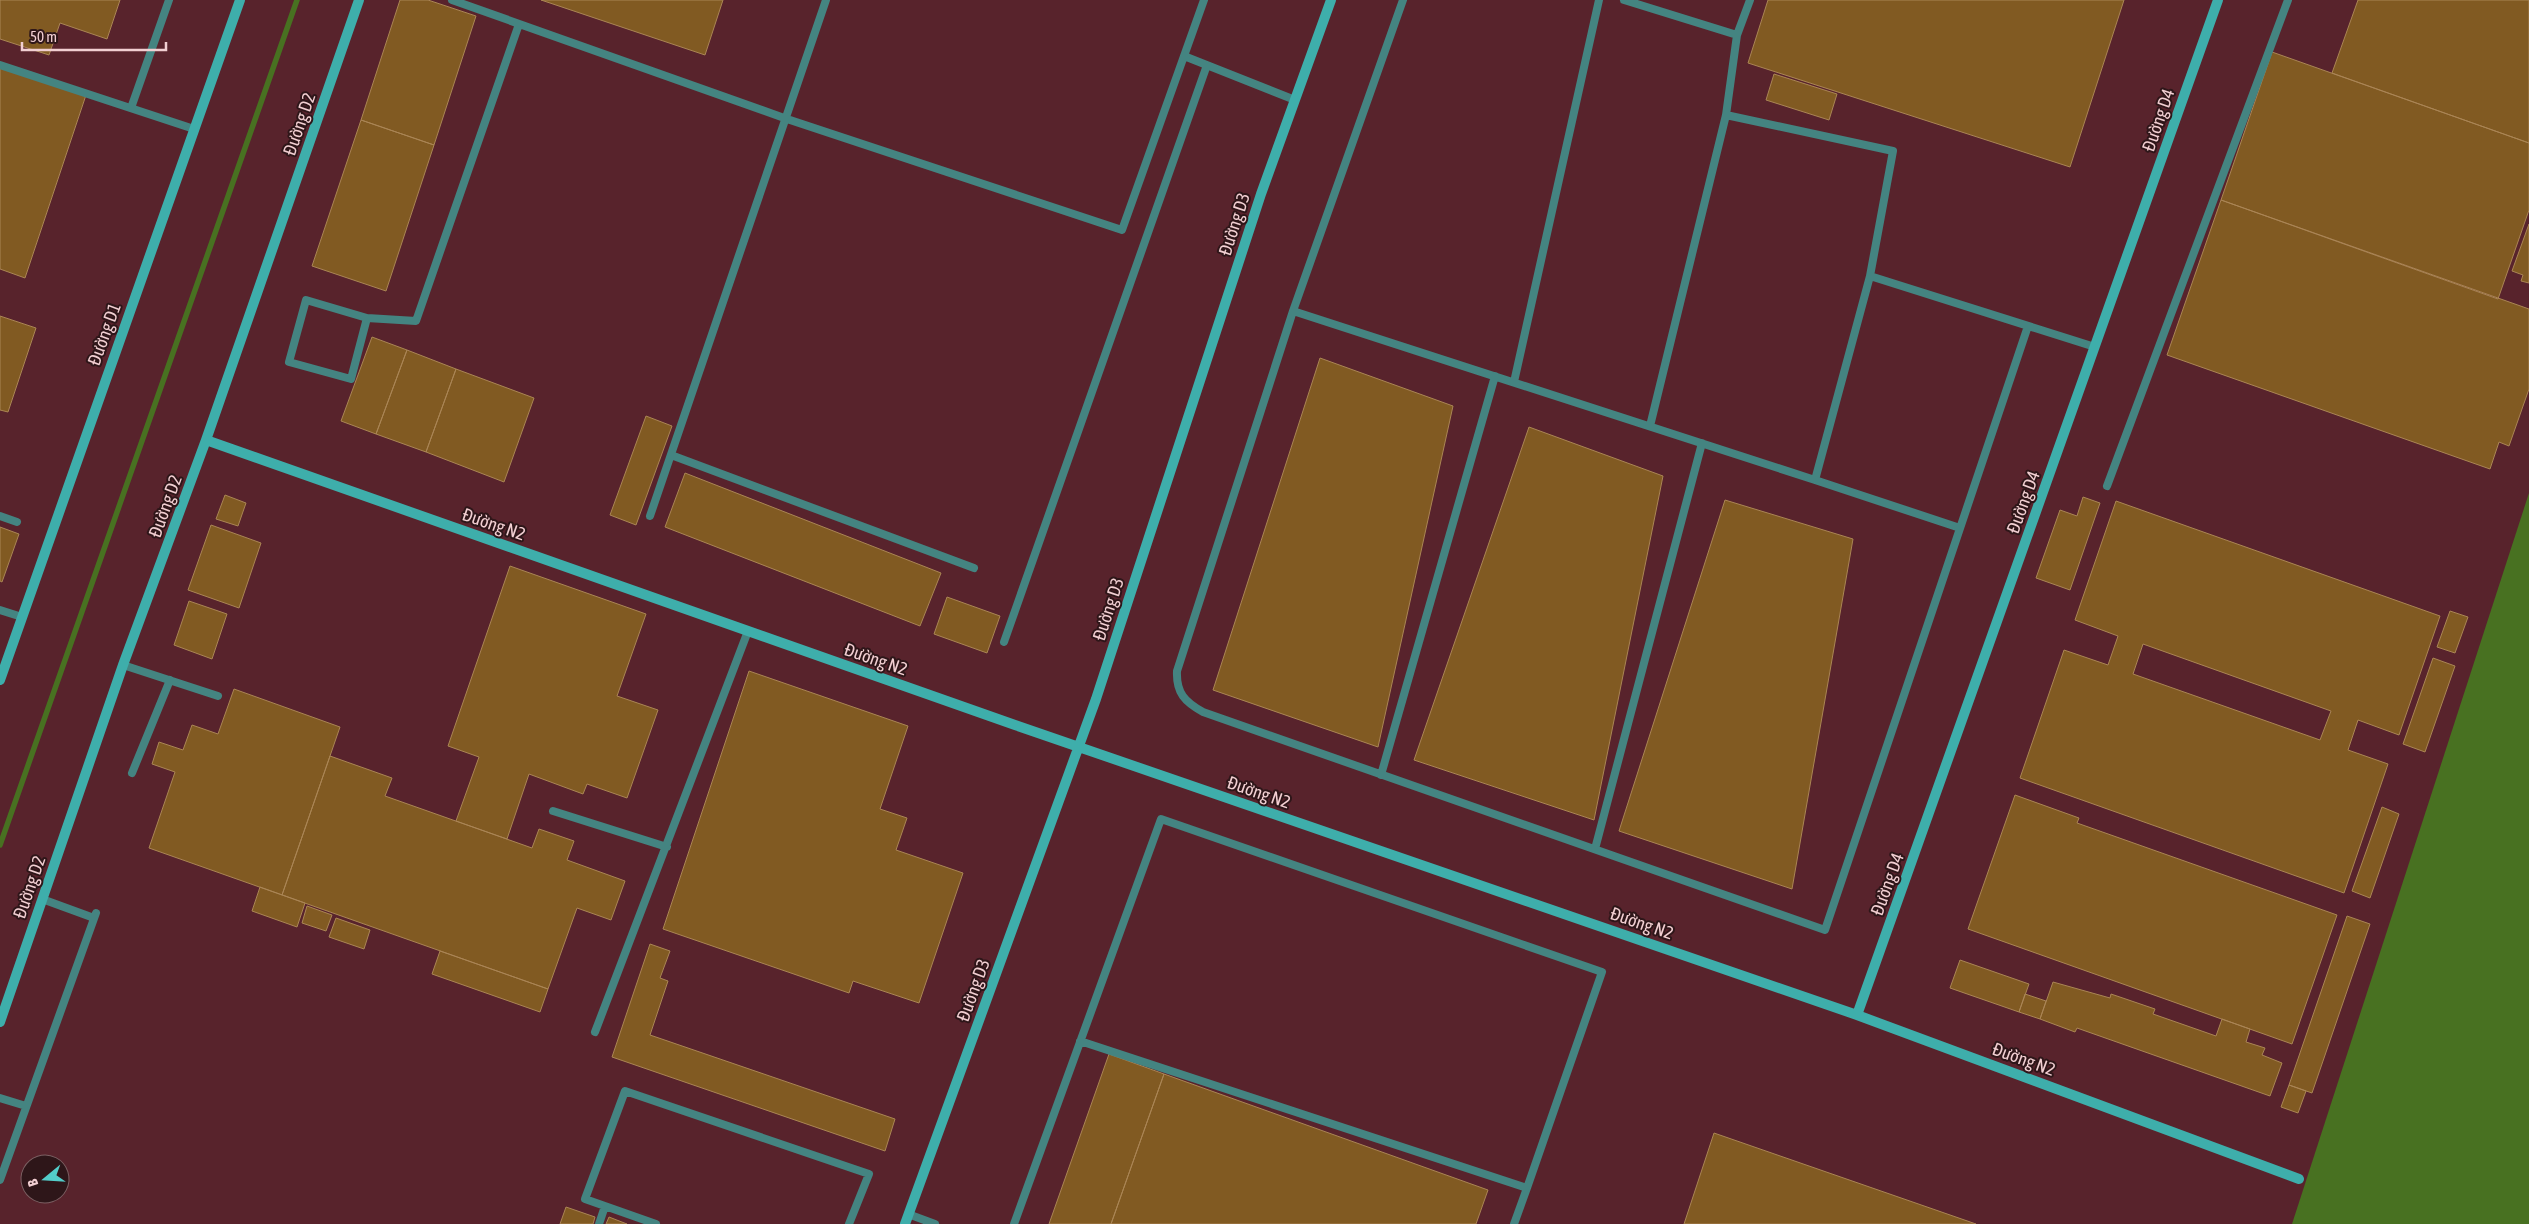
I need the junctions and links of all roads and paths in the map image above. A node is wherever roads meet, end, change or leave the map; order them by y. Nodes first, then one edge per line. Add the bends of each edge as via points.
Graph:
1 (169, 0) edge
2 (240, 0) edge
3 (360, 0) edge
4 (452, 0) edge
5 (826, 0) edge
6 (1204, 0) edge
7 (1331, 0) edge
8 (1403, 0) edge
9 (1599, 0) edge
10 (1624, 0) edge
11 (1750, 0) edge
12 (2218, 0) edge
13 (2288, 0) edge
14 (519, 24) junction
15 (1738, 35) junction
16 (1184, 56) junction
17 (0, 65) edge
18 (1207, 65) junction
19 (1295, 100) junction
20 (132, 108) junction
21 (1726, 115) junction
22 (787, 119) junction
23 (194, 129) junction
24 (1870, 276) junction
25 (1293, 311) junction
26 (367, 318) junction
27 (2028, 326) junction
28 (2095, 347) junction
29 (1495, 376) junction
30 (1514, 382) junction
31 (1650, 426) junction
32 (206, 440) junction
33 (1702, 443) junction
34 (671, 455) junction
35 (1815, 480) junction
36 (2107, 486) dead end
37 (0, 516) edge
38 (650, 516) dead end
39 (17, 522) dead end
40 (1960, 528) junction
41 (974, 568) dead end
42 (0, 610) edge
43 (22, 617) junction
44 (748, 631) junction
45 (1004, 642) dead end
46 (123, 665) junction
47 (0, 680) edge
48 (170, 680) junction
49 (218, 696) dead end
50 (1079, 747) junction
51 (132, 773) dead end
52 (1381, 774) junction
53 (553, 811) dead end
54 (667, 847) junction
55 (1595, 849) junction
56 (42, 899) junction
57 (1858, 1015) junction
58 (0, 1022) edge
59 (595, 1032) dead end
60 (1080, 1041) junction
61 (0, 1098) edge
62 (26, 1106) junction
63 (2299, 1179) dead end
64 (0, 1180) edge
65 (1527, 1188) junction
66 (605, 1206) junction
67 (906, 1219) edge
68 (599, 1224) edge
69 (656, 1224) edge
70 (849, 1224) edge
71 (935, 1224) edge
72 (1014, 1224) edge
73 (1514, 1224) edge

1 - 20 lane
2 - 23 street, Đường D1
3 - 32 street, Đường D2
4 - 14 lane
5 - 22 lane
6 - 16 lane
7 - 19 street, Đường D3
8 - 25 lane
9 - 30 lane
10 - 15 lane
11 - 15 lane
12 - 28 street, Đường D4
13 - 36 lane
14 - 22 lane
14 - 26 lane via 416,321
15 - 21 lane
16 - 18 lane
16 - 22 lane via 1122,230
17 - 20 lane
18 - 19 lane
18 - 45 lane
19 - 50 street, Đường D3
20 - 23 lane
21 - 24 lane via 1893,152
21 - 31 lane
22 - 34 lane
23 - 43 street, Đường D1
24 - 27 lane
24 - 35 lane
25 - 29 lane
25 - 52 lane via 1181,657 1176,683 1180,695 1203,712
26 - 26 lane via 350,379 289,362 306,300
27 - 28 lane
27 - 40 lane
28 - 57 street, Đường D4
29 - 30 lane
29 - 52 lane
30 - 31 lane
31 - 33 lane
32 - 44 street, Đường N2
32 - 46 street, Đường D2
33 - 35 lane
33 - 55 lane
34 - 38 lane
34 - 41 lane
35 - 40 lane
37 - 39 lane
40 - 55 lane via 1825,930
42 - 43 lane
43 - 47 street, Đường D1
44 - 50 street, Đường N2
44 - 54 lane
46 - 48 lane
46 - 56 street, Đường D2
48 - 49 lane
48 - 51 lane
50 - 57 street, Đường N2
50 - 67 street, Đường D3
52 - 55 lane
53 - 54 lane
54 - 59 lane
56 - 58 street, Đường D2
56 - 62 lane via 95,916
57 - 63 street, Đường N2
60 - 65 lane
60 - 65 lane via 1161,819 1602,972
60 - 72 lane
61 - 62 lane
62 - 64 lane
65 - 73 lane
66 - 68 lane
66 - 69 lane
66 - 70 lane via 586,1199 625,1091 869,1174
67 - 71 lane

